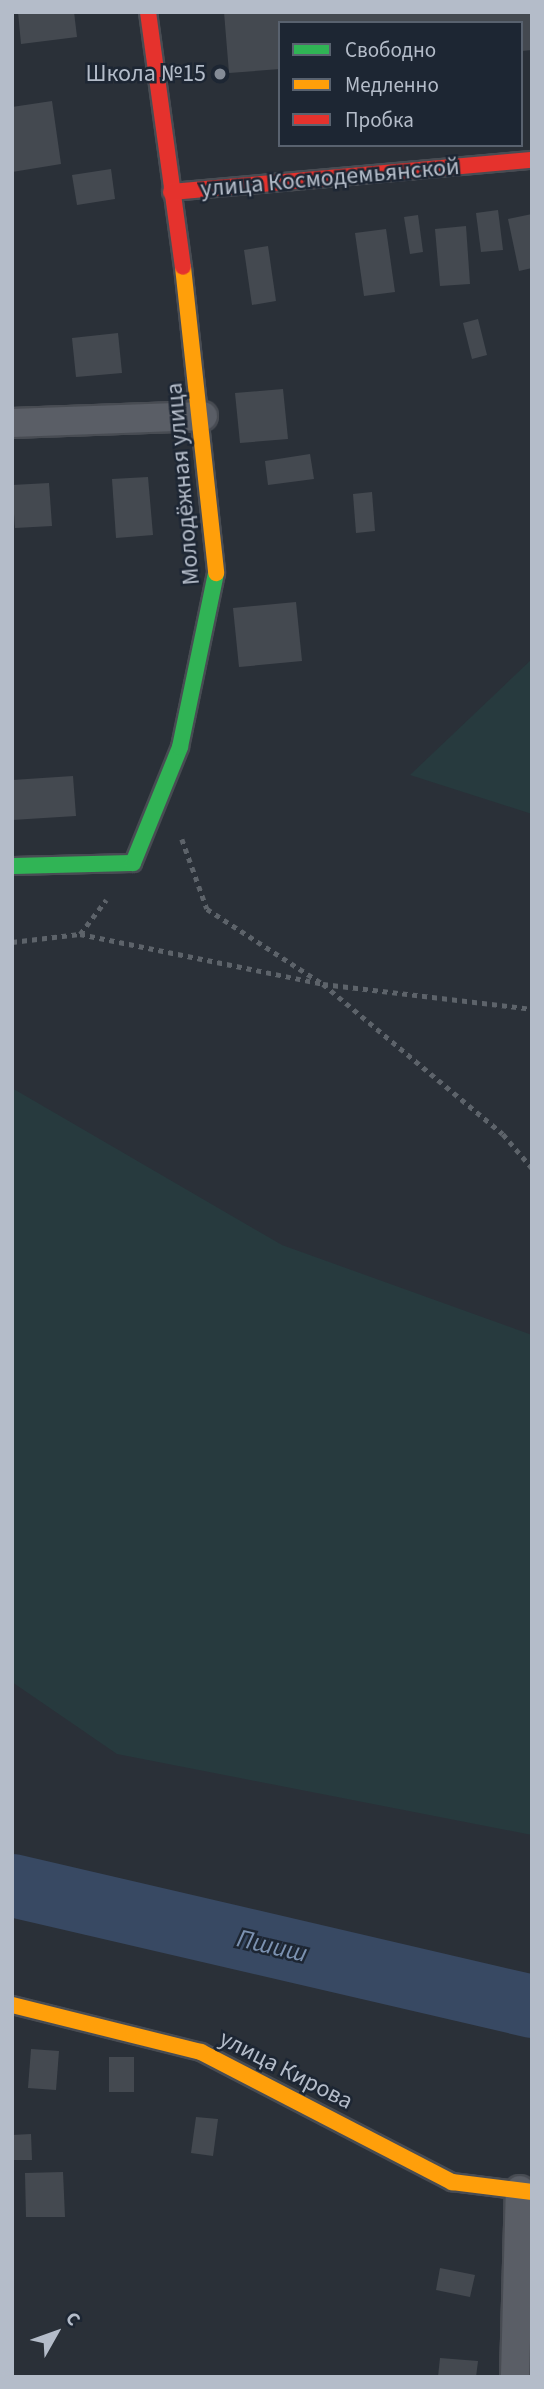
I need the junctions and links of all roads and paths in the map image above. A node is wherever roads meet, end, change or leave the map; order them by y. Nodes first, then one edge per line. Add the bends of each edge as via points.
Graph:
1 (148, 12) edge
2 (532, 160) edge
3 (171, 192) junction
4 (203, 416) junction
5 (12, 423) edge
6 (164, 787) junction
7 (133, 863) junction
8 (12, 866) edge
9 (80, 934) junction
10 (12, 942) edge
11 (323, 985) junction
12 (532, 1009) edge
13 (532, 1168) edge
14 (12, 2005) edge
15 (526, 2191) edge
16 (515, 2377) edge

1 - 3 street, Молодёжная улица
2 - 3 street, улица Космодемьянской
3 - 4 street, Молодёжная улица
4 - 5 street
4 - 6 street, Молодёжная улица via 217,585 180,747
6 - 7 street, Молодёжная улица
6 - 11 path via 207,909
7 - 8 street
7 - 9 path
9 - 10 path
9 - 11 path
11 - 12 path
11 - 13 path via 503,1134
14 - 15 street, улица Кирова via 201,2052 453,2182
15 - 16 street

